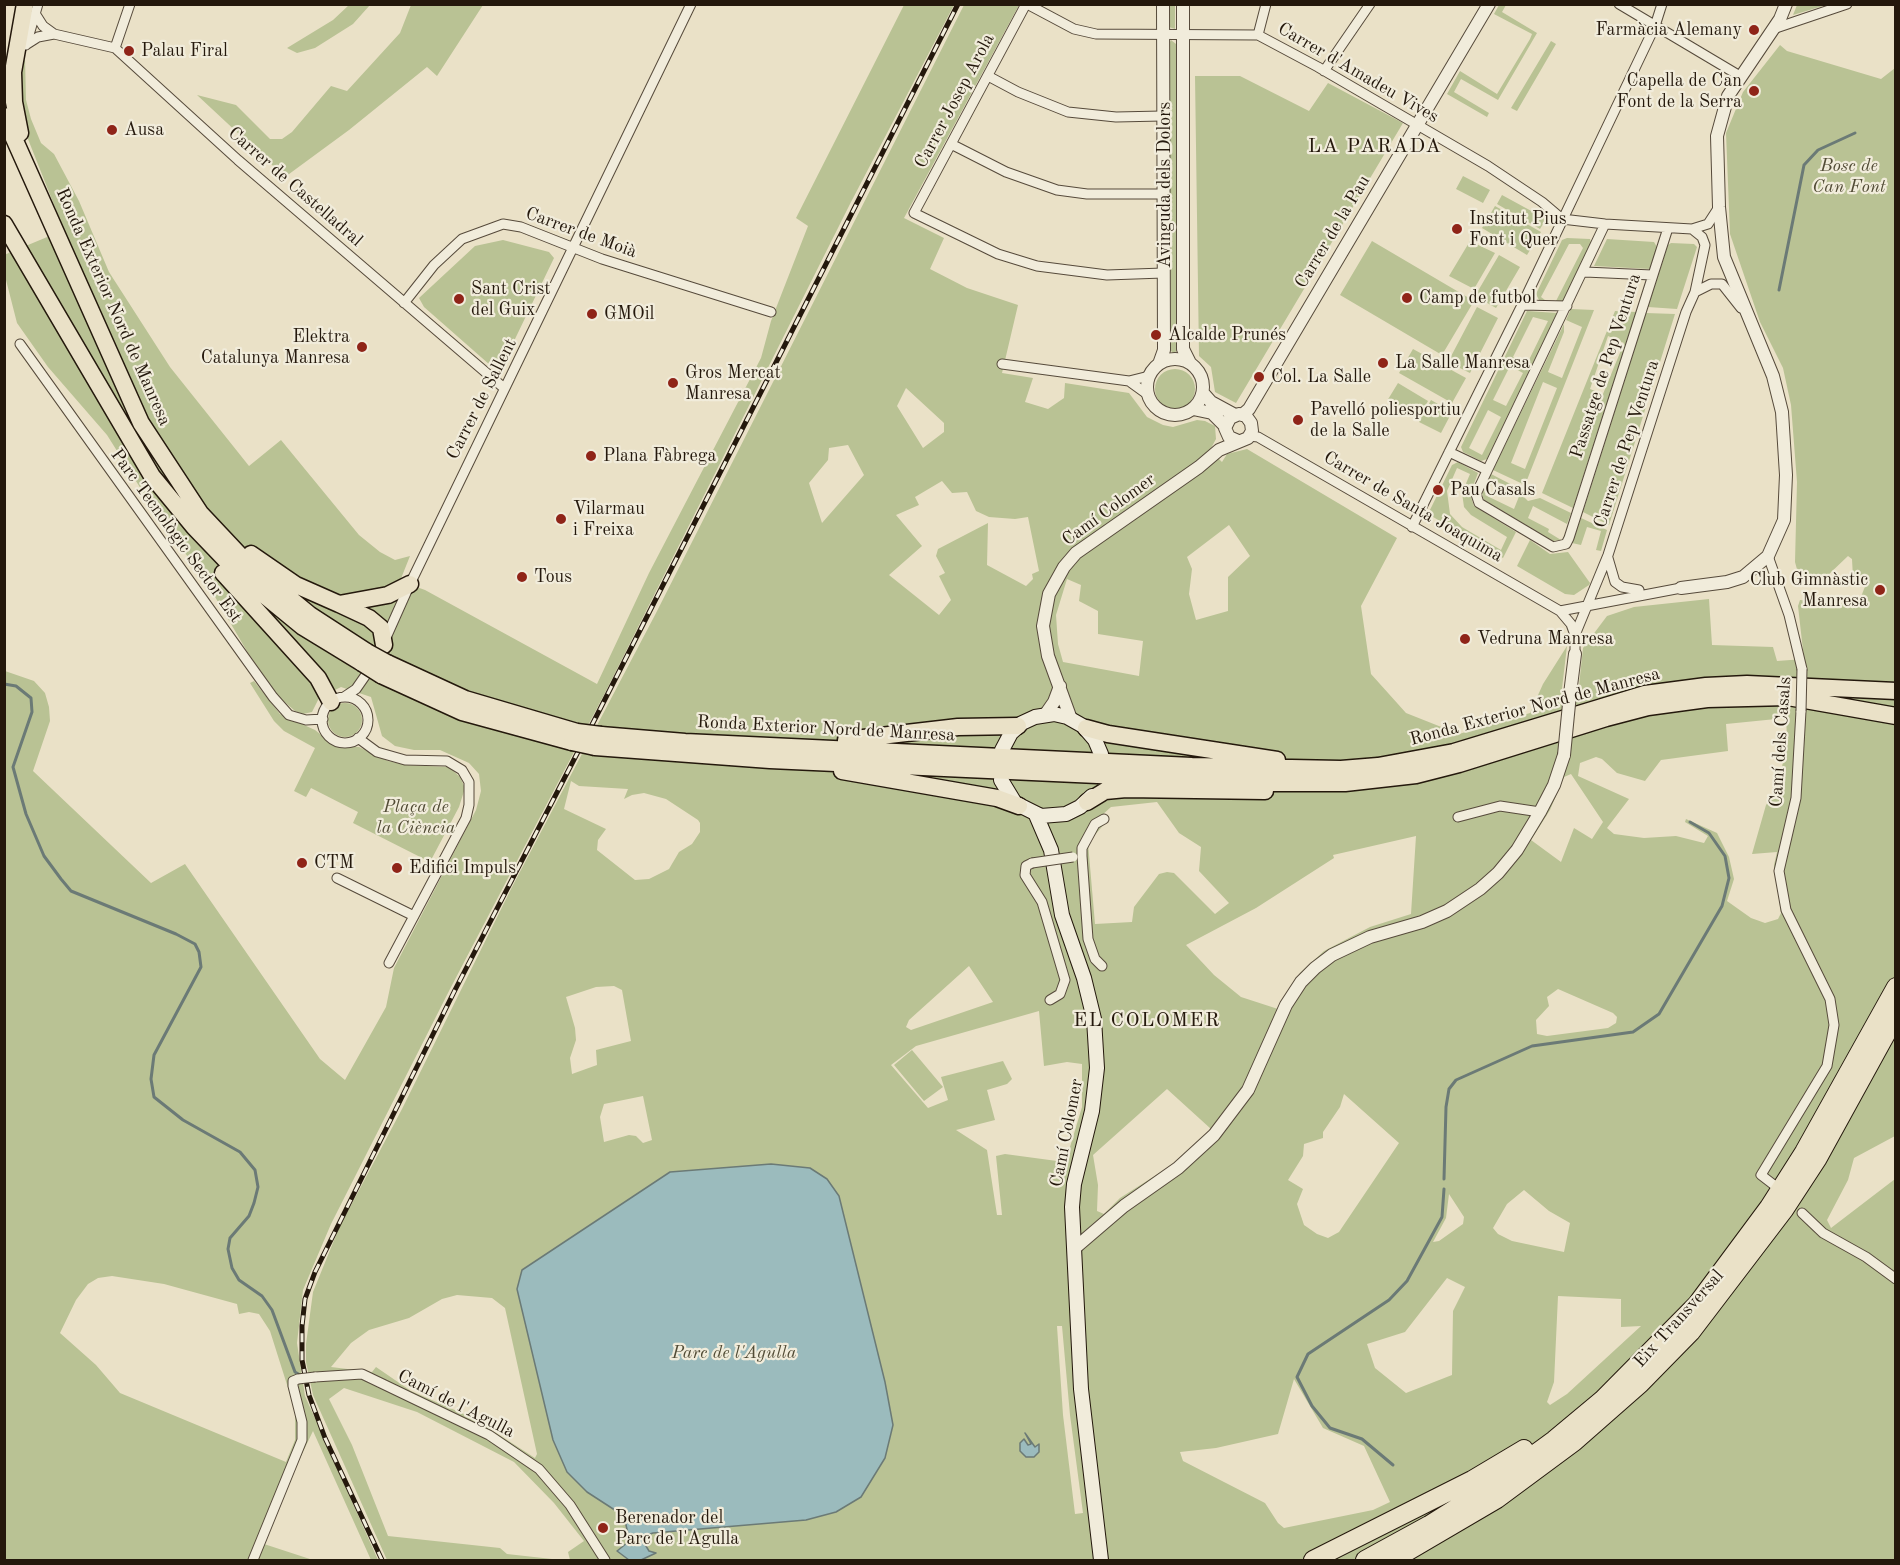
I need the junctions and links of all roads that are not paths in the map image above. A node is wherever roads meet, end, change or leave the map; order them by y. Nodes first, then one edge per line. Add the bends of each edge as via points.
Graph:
1 (38, 4) edge
2 (130, 4) edge
3 (691, 4) edge
4 (1026, 4) edge
5 (1163, 4) edge
6 (1184, 4) edge
7 (1266, 4) edge
8 (1370, 4) edge
9 (1489, 4) edge
10 (1619, 4) edge
11 (1662, 4) edge
12 (1786, 4) edge
13 (1847, 4) edge
14 (31, 10) edge
15 (1655, 26) junction
16 (1773, 29) junction
17 (54, 34) junction
18 (1163, 34) junction
19 (1184, 34) junction
20 (1258, 35) junction
21 (27, 44) junction
22 (115, 48) junction
23 (1324, 71) junction
24 (13, 72) junction
25 (988, 76) junction
26 (1740, 76) junction
27 (4, 116) edge
28 (1162, 116) junction
29 (1418, 125) junction
30 (951, 144) junction
31 (28, 166) junction
32 (1163, 194) junction
33 (1719, 207) junction
34 (1562, 219) junction
35 (4, 224) edge
36 (1605, 224) junction
37 (1668, 228) junction
38 (1692, 229) junction
39 (4, 237) edge
40 (574, 250) junction
41 (1585, 272) junction
42 (1163, 273) junction
43 (1652, 275) junction
44 (1695, 292) junction
45 (404, 303) junction
46 (52, 304) junction
47 (1522, 305) junction
48 (1567, 306) junction
49 (771, 312) dead end
50 (1748, 317) junction
51 (20, 344) dead end
52 (1190, 363) junction
53 (1002, 364) dead end
54 (1159, 364) junction
55 (1149, 376) junction
56 (1129, 381) junction
57 (504, 388) junction
58 (1203, 393) junction
59 (1148, 394) junction
60 (1193, 409) junction
61 (1239, 415) junction
62 (1225, 428) junction
63 (1244, 439) junction
64 (1219, 450) junction
65 (1449, 452) junction
66 (1487, 470) junction
67 (152, 476) junction
68 (200, 513) junction
69 (1412, 527) junction
70 (1608, 555) junction
71 (1768, 556) junction
72 (410, 584) junction
73 (1681, 588) junction
74 (339, 604) junction
75 (1588, 606) junction
76 (1560, 611) junction
77 (1575, 635) junction
78 (384, 645) junction
79 (1575, 654) joint
80 (373, 666) junction
81 (1060, 686) junction
82 (1896, 691) edge
83 (337, 700) junction
84 (364, 707) junction
85 (1045, 715) junction
86 (1896, 716) edge
87 (1071, 718) junction
88 (323, 719) junction
89 (1018, 726) junction
90 (1086, 728) junction
91 (358, 738) junction
92 (598, 741) junction
93 (760, 744) junction
94 (1002, 750) dead end
95 (1101, 754) dead end
96 (797, 761) junction
97 (1343, 776) junction
98 (1001, 780) dead end
99 (1099, 783) dead end
100 (1087, 802) junction
101 (1019, 806) junction
102 (1540, 812) junction
103 (1036, 814) junction
104 (1066, 814) junction
105 (1458, 817) dead end
106 (1104, 819) dead end
107 (1051, 850) junction
108 (1077, 856) junction
109 (337, 878) dead end
110 (414, 916) junction
111 (389, 963) dead end
112 (1102, 966) dead end
113 (1896, 987) edge
114 (1050, 1000) dead end
115 (1896, 1016) edge
116 (1774, 1185) dead end
117 (1802, 1213) dead end
118 (1075, 1248) junction
119 (1732, 1258) junction
120 (1896, 1280) edge
121 (1497, 1498) junction
122 (1101, 1559) edge
123 (253, 1560) edge
124 (605, 1560) edge
125 (1313, 1560) edge
126 (1365, 1560) edge
127 (1393, 1560) edge
128 (1411, 1560) edge

1 - 14 street
2 - 22 street
3 - 40 street, Carrer de Sallent
4 - 18 street, Carrer d'Amadeu Vives via 1074,29 1096,34
4 - 25 street, Carrer Josep Arola
5 - 18 street, Avinguda dels Dolors
6 - 19 street, Avinguda dels Dolors
7 - 20 street
8 - 23 street
9 - 29 street, Carrer de la Pau
10 - 15 street
11 - 15 street
12 - 16 street
13 - 16 street
14 - 17 street
14 - 21 street
14 - 24 highway
15 - 26 street
15 - 34 street
16 - 26 street
17 - 21 street
17 - 22 street, Carrer de Castelladral
18 - 19 street, Carrer d'Amadeu Vives
18 - 28 street, Avinguda dels Dolors
19 - 20 street, Carrer d'Amadeu Vives
19 - 52 street, Avinguda dels Dolors via 1183,349
20 - 23 street, Carrer d'Amadeu Vives
21 - 24 street
22 - 45 street, Carrer de Castelladral
23 - 29 street, Carrer d'Amadeu Vives
24 - 31 highway via 16,118
25 - 28 street via 1068,112
25 - 30 street, Carrer Josep Arola
26 - 33 street via 1722,111 1718,136
27 - 31 highway
28 - 32 street, Avinguda dels Dolors
29 - 34 street, Carrer d'Amadeu Vives via 1488,166
29 - 61 street, Carrer de la Pau via 1249,409
30 - 32 street via 1006,172 1057,190
30 - 42 street, Carrer Josep Arola via 914,213 998,255 1037,266 1107,274
31 - 68 highway, Ronda Exterior Nord de Manresa via 141,423
32 - 42 street, Avinguda dels Dolors
33 - 38 street via 1708,224
33 - 50 street via 1724,257
34 - 36 street
34 - 47 street
35 - 46 highway, Ronda Exterior Nord de Manresa
36 - 37 street
36 - 41 street
37 - 38 street
37 - 43 street, Passatge de Pep Ventura
38 - 44 street, Carrer de Pep Ventura via 1705,245
39 - 46 highway via 31,281
40 - 45 street, Carrer de Moià via 521,227 503,224 488,228 462,239
40 - 49 street, Carrer de Moià
40 - 57 street, Carrer de Sallent
41 - 43 street
41 - 48 street
42 - 54 street, Avinguda dels Dolors via 1164,350
43 - 66 street, Passatge de Pep Ventura via 1566,544 1553,547 1479,503 1476,494
44 - 50 street via 1711,284 1722,284
44 - 70 street, Carrer de Pep Ventura
45 - 57 street, Carrer de Castelladral
46 - 67 highway, Ronda Exterior Nord de Manresa
47 - 48 street
47 - 65 street
48 - 66 street
50 - 71 street via 1773,376 1783,422 1785,514
51 - 88 street, Parc Tecnològic Sector Est via 273,697 289,715
52 - 54 street via 1173,359
52 - 58 street via 1201,376
53 - 56 street
54 - 55 street
55 - 56 street
55 - 59 street
56 - 59 street
57 - 72 street, Carrer de Sallent
58 - 60 street
58 - 61 street via 1211,402
59 - 60 street via 1153,405 1166,414 1182,415
60 - 62 street via 1212,413
61 - 62 street via 1228,419
61 - 63 street via 1251,423
62 - 63 street via 1229,437
62 - 64 street
63 - 64 street, Camí Colomer
63 - 69 street, Carrer de Santa Joaquima via 1258,437
64 - 81 street, Camí Colomer via 1076,553 1064,567 1049,594 1043,626 1048,656
65 - 66 street
65 - 69 street
67 - 80 highway, Ronda Exterior Nord de Manresa via 200,535 242,577 303,627
67 - 83 highway via 173,516
68 - 74 highway via 287,579
68 - 80 highway, Ronda Exterior Nord de Manresa via 248,564
69 - 76 street, Carrer de Santa Joaquima
70 - 73 street via 1612,579 1622,587 1634,591
70 - 75 street, Carrer de Pep Ventura
71 - 73 street via 1736,580
71 - 116 street, Camí dels Casals, bridge via 1789,615 1802,669 1796,798 1779,871 1786,910 1830,999 1834,1025 1827,1066 1761,1175
72 - 74 highway via 388,596
72 - 78 street, Carrer de Sallent
73 - 75 street
74 - 78 highway via 381,628
75 - 76 street
75 - 77 street, Carrer de Pep Ventura
76 - 77 street, Carrer de Santa Joaquima
77 - 79 street
78 - 80 street, Carrer de Sallent
79 - 102 street, bridge via 1564,755
80 - 83 street, Carrer de Sallent via 356,689
80 - 84 street, Carrer de Sallent via 362,694
80 - 92 highway, Ronda Exterior Nord de Manresa, bridge via 462,712
81 - 85 street
81 - 87 street, Camí Colomer
82 - 97 highway, Ronda Exterior Nord de Manresa via 1747,684 1645,694 1454,752
83 - 84 street via 357,700
83 - 88 street
84 - 91 street via 368,722
85 - 87 main road
85 - 89 main road
86 - 97 highway, Ronda Exterior Nord de Manresa via 1788,697 1707,699 1648,707 1416,775
87 - 90 main road
88 - 91 street via 325,730 336,740
89 - 93 highway via 958,727 856,740
89 - 94 main road
90 - 95 main road
90 - 97 highway
91 - 110 street via 377,752 405,760 447,761 462,770 470,782 466,818
92 - 93 highway, Ronda Exterior Nord de Manresa
92 - 96 highway, Ronda Exterior Nord de Manresa
93 - 97 highway, Ronda Exterior Nord de Manresa
96 - 97 highway, Ronda Exterior Nord de Manresa via 1272,783
96 - 101 highway via 871,778 997,798
97 - 100 highway via 1251,793 1105,791
98 - 101 main road
99 - 100 main road
100 - 104 main road
101 - 103 main road
102 - 105 street via 1500,806
102 - 118 street via 1498,873 1466,899 1422,922 1370,937 1315,968 1286,1005 1248,1090 1214,1135
103 - 104 main road
103 - 107 main road, Camí Colomer
104 - 107 main road, Camí Colomer via 1053,834
106 - 108 street via 1095,824
107 - 118 main road, Camí Colomer via 1062,915 1094,1018 1098,1068 1074,1184
108 - 112 street via 1088,939
108 - 114 street, bridge via 1026,866 1025,875 1042,902 1065,980 1060,994
109 - 110 street
110 - 111 street
113 - 119 highway, Eix Transversal via 1804,1152
115 - 121 highway, Eix Transversal via 1818,1158 1742,1268 1691,1332 1574,1442
117 - 120 street via 1822,1233 1866,1257
118 - 122 main road, Camí Colomer via 1081,1389
119 - 125 highway via 1585,1402 1529,1446 1472,1480
119 - 126 highway, Eix Transversal via 1697,1304 1640,1364 1554,1440 1456,1508
121 - 127 highway, Eix Transversal
121 - 128 highway via 1447,1539
123 - 124 street, Camí de l'Agulla, bridge via 302,1440 293,1381 362,1374 489,1435 539,1469 570,1505

